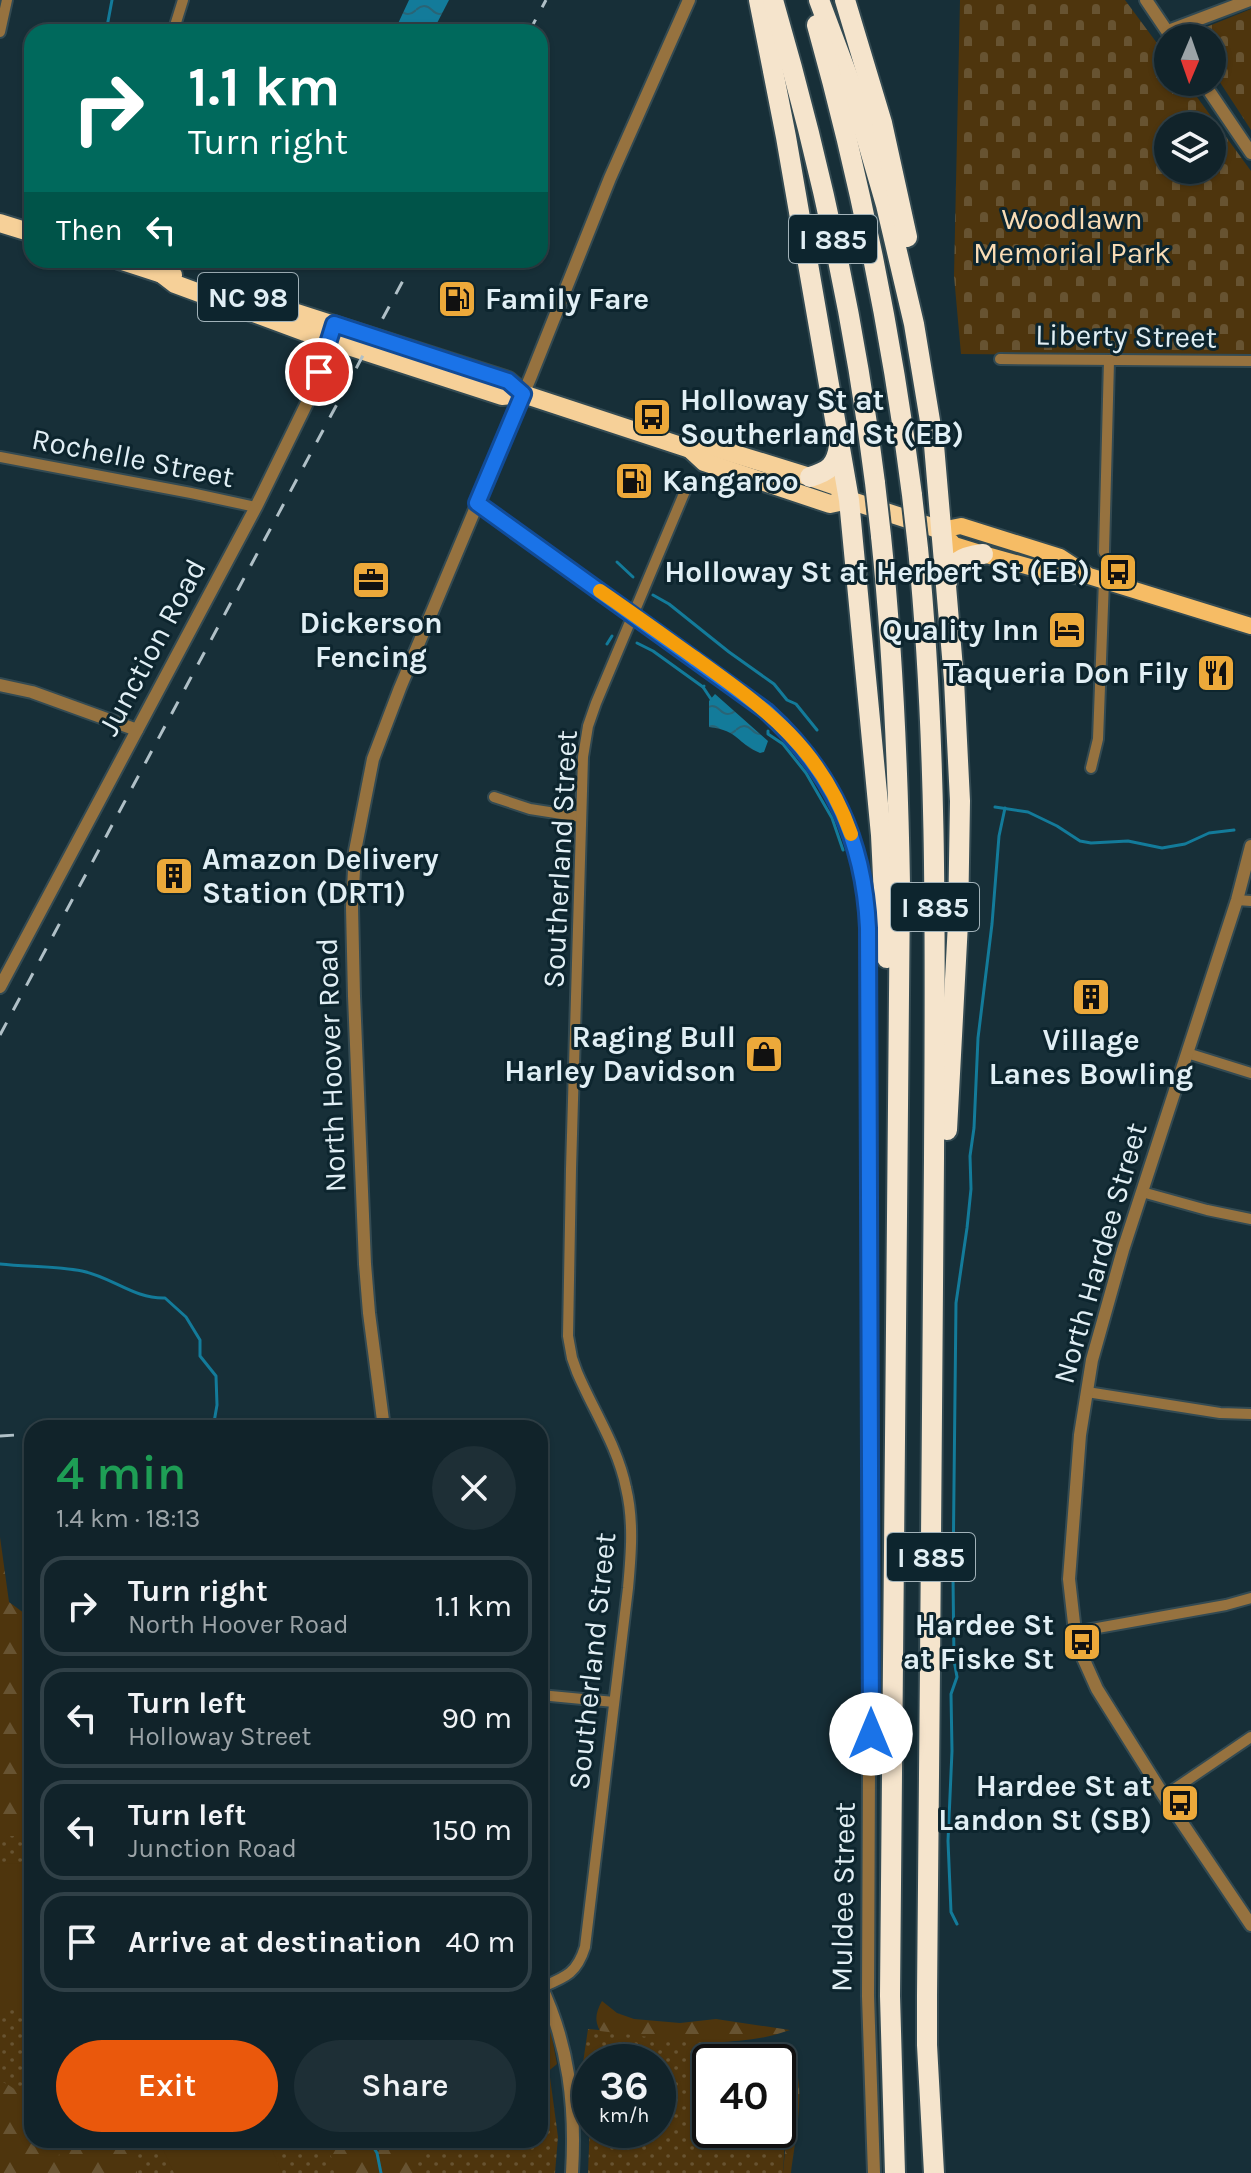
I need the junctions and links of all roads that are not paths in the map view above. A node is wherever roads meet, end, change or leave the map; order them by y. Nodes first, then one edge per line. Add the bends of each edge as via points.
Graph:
1 (7, 0) edge
2 (183, 0) edge
3 (689, 0) edge
4 (759, 0) edge
5 (773, 0) edge
6 (809, 0) edge
7 (819, 0) edge
8 (845, 0) edge
9 (1146, 0) edge
10 (1250, 0) edge
11 (176, 24) edge
12 (1162, 24) edge
13 (1195, 24) edge
14 (0, 27) edge
15 (1212, 96) edge
16 (1251, 153) edge
17 (0, 223) edge
18 (24, 230) edge
19 (144, 268) edge
20 (331, 332) junction
21 (1000, 359) dead end
22 (1109, 361) junction
23 (1251, 361) edge
24 (921, 364) junction
25 (523, 394) junction
26 (839, 446) junction
27 (690, 449) junction
28 (0, 457) edge
29 (810, 477) junction
30 (688, 484) dead end
31 (849, 500) junction
32 (477, 503) junction
33 (256, 507) junction
34 (941, 530) junction
35 (1104, 552) dead end
36 (983, 554) junction
37 (1096, 578) junction
38 (947, 582) junction
39 (633, 614) junction
40 (1251, 626) edge
41 (0, 685) edge
42 (137, 730) junction
43 (1091, 768) dead end
44 (494, 797) dead end
45 (581, 817) junction
46 (1251, 846) edge
47 (1237, 900) junction
48 (1251, 901) edge
49 (0, 987) edge
50 (1187, 1053) junction
51 (1251, 1073) edge
52 (899, 1077) junction
53 (1142, 1192) junction
54 (1251, 1219) edge
55 (934, 1266) junction
56 (1087, 1392) junction
57 (1251, 1414) edge
58 (383, 1420) edge
59 (1251, 1598) edge
60 (1075, 1632) junction
61 (548, 1696) edge
62 (614, 1702) junction
63 (1251, 1737) edge
64 (1164, 1796) junction
65 (1251, 1925) edge
66 (548, 1983) edge
67 (548, 2004) edge
68 (929, 2092) junction
69 (572, 2173) edge
70 (874, 2173) edge
71 (897, 2173) edge
72 (934, 2173) edge
73 (948, 2173) edge

1 - 14 street
2 - 11 street
3 - 25 street, North Hoover Road
4 - 26 highway
5 - 52 highway, I 885, bridge via 837,255 875,483 899,803
6 - 55 highway, I 885, bridge via 874,262 918,548 934,802
7 - 24 highway via 876,166
8 - 24 highway via 901,203
9 - 12 street
10 - 13 street
15 - 16 street
17 - 18 highway
19 - 20 highway, NC 98 via 178,275
20 - 25 highway, NC 98 via 502,396
20 - 33 street, Junction Road via 306,405
21 - 22 street, Liberty Street
22 - 23 street, Liberty Street
22 - 35 street
24 - 34 highway
25 - 27 highway, NC 98
25 - 32 street, North Hoover Road
26 - 29 highway via 831,469
26 - 31 highway
27 - 29 highway, NC 98 via 709,446
27 - 31 highway, NC 98 via 704,462 830,504
28 - 33 street, Rochelle Street
29 - 31 highway, NC 98 via 836,486
30 - 39 street, Southerland Street
31 - 34 highway
31 - 52 highway via 881,835 890,1021
32 - 39 street, Muldee Street
32 - 58 street, North Hoover Road via 376,751 353,874 363,1237
33 - 42 street, Junction Road
34 - 36 main road via 954,545
34 - 37 main road via 961,526 1060,557
34 - 38 highway
36 - 37 main road via 1055,574
36 - 38 highway via 960,559
37 - 40 main road
37 - 43 street via 1098,739
38 - 55 highway via 960,882
39 - 45 street, Southerland Street via 588,726
39 - 70 street, Muldee Street via 753,700 804,749 848,823 866,898 868,1996
41 - 42 street
42 - 49 street, Junction Road
44 - 45 street
45 - 62 street, Southerland Street via 567,1316 572,1358 615,1455 630,1508 628,1588
46 - 47 street, North Hardee Street
47 - 48 street
47 - 50 street, North Hardee Street
50 - 51 street
50 - 53 street, North Hardee Street
52 - 71 highway, I 885 via 890,1981
53 - 54 street
53 - 56 street, North Hardee Street via 1105,1310
55 - 68 highway, I 885
56 - 57 street
56 - 60 street, North Hardee Street via 1069,1568
59 - 60 street
60 - 64 street, North Hardee Street via 1097,1689
61 - 62 street
62 - 66 street, Southerland Street via 585,1947 572,1972
63 - 64 street
64 - 65 street, North Hardee Street
67 - 69 street via 571,2086
68 - 72 highway, I 885
68 - 73 highway

